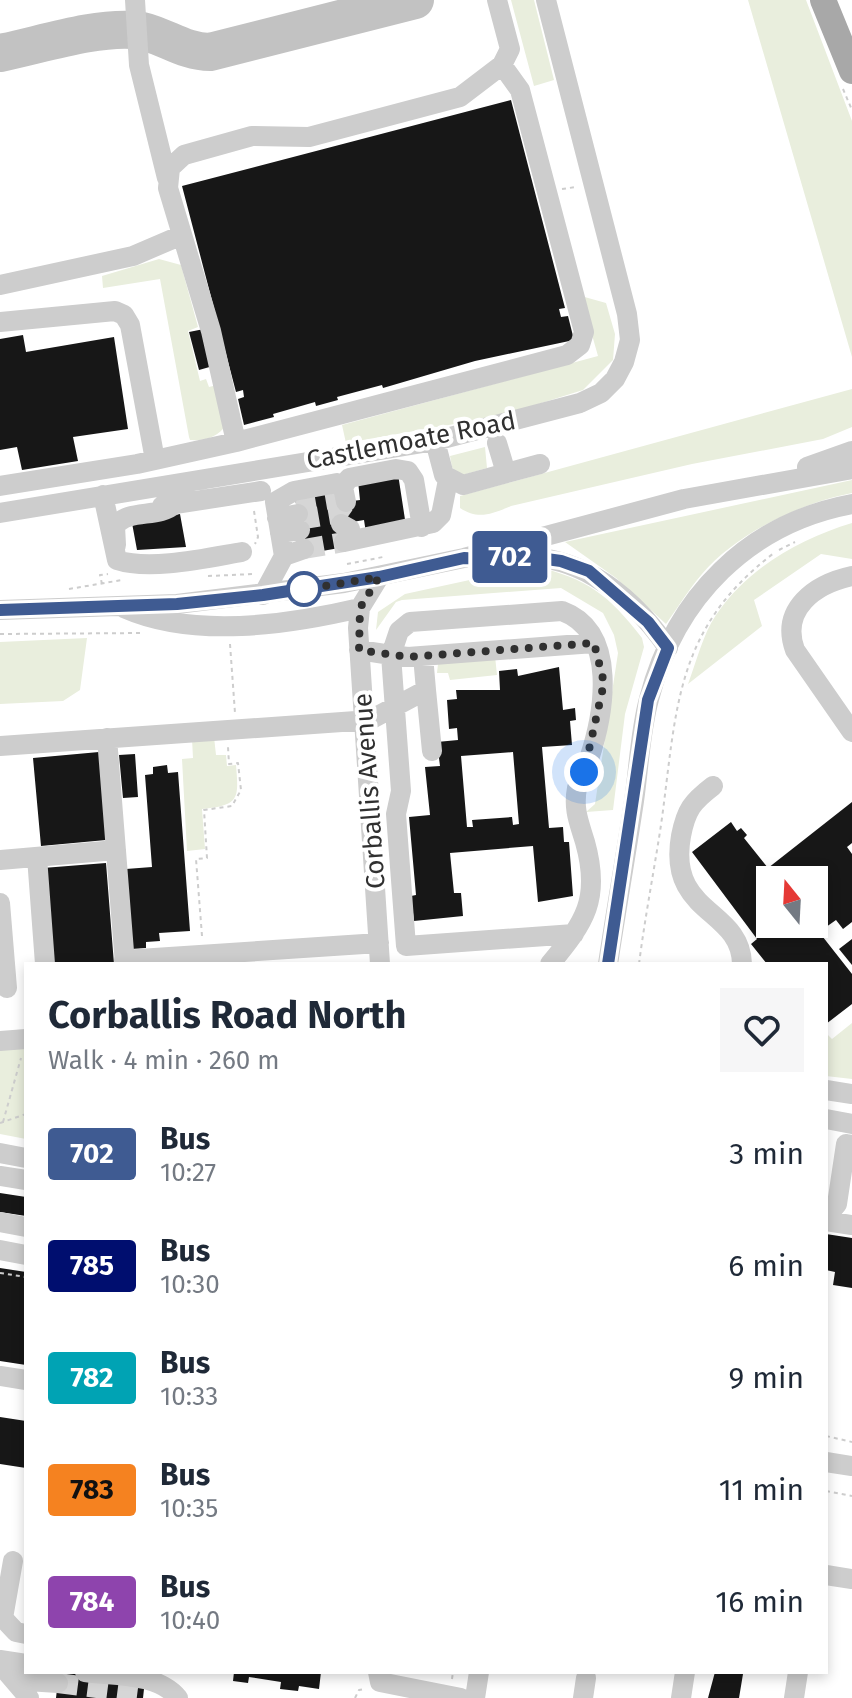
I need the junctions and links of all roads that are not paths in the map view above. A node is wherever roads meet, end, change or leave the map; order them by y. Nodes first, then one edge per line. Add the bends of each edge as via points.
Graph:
1 (135, 0) edge
2 (497, 0) edge
3 (546, 0) edge
4 (823, 0) edge
5 (839, 0) edge
6 (852, 34) edge
7 (502, 65) junction
8 (852, 71) edge
9 (167, 178) junction
10 (182, 235) junction
11 (0, 285) edge
12 (0, 322) edge
13 (435, 441) junction
14 (236, 442) junction
15 (497, 443) dead end
16 (852, 451) edge
17 (155, 460) junction
18 (540, 464) dead end
19 (257, 469) junction
20 (852, 469) edge
21 (506, 473) junction
22 (228, 474) junction
23 (448, 480) junction
24 (765, 482) junction
25 (0, 486) edge
26 (103, 495) junction
27 (175, 504) junction
28 (852, 504) edge
29 (0, 513) edge
30 (344, 515) junction
31 (282, 519) junction
32 (99, 520) junction
33 (422, 527) junction
34 (246, 553) road end
35 (208, 558) junction
36 (464, 558) junction
37 (377, 566) junction
38 (852, 576) edge
39 (263, 595) junction
40 (120, 606) junction
41 (360, 608) junction
42 (0, 610) edge
43 (594, 643) junction
44 (668, 648) junction
45 (359, 650) junction
46 (391, 655) junction
47 (423, 656) junction
48 (426, 690) junction
49 (394, 705) junction
50 (364, 720) junction
51 (852, 732) edge
52 (107, 738) junction
53 (0, 746) edge
54 (432, 751) dead end
55 (713, 786) dead end
56 (116, 850) junction
57 (37, 857) junction
58 (0, 860) edge
59 (0, 903) edge
60 (574, 934) junction
61 (379, 943) junction
62 (249, 957) edge
63 (45, 962) edge
64 (124, 962) edge
65 (380, 962) edge
66 (552, 962) edge
67 (608, 962) edge
68 (742, 962) edge
69 (11, 988) edge
70 (0, 1041) edge
71 (24, 1045) edge
72 (828, 1090) edge
73 (852, 1094) edge
74 (828, 1119) edge
75 (852, 1124) edge
76 (852, 1145) edge
77 (0, 1153) edge
78 (24, 1158) edge
79 (0, 1176) edge
80 (24, 1180) edge
81 (828, 1216) edge
82 (828, 1219) edge
83 (0, 1222) edge
84 (852, 1225) edge
85 (24, 1227) edge
86 (0, 1250) edge
87 (24, 1255) edge
88 (0, 1376) edge
89 (24, 1380) edge
90 (828, 1462) edge
91 (852, 1466) edge
92 (13, 1561) dead end
93 (828, 1575) edge
94 (852, 1579) edge
95 (24, 1634) edge
96 (0, 1662) edge
97 (24, 1664) edge
98 (100, 1674) edge
99 (378, 1674) edge
100 (479, 1674) edge
101 (685, 1674) edge
102 (798, 1674) edge
103 (48, 1679) tunnel mouth
104 (24, 1691) edge
105 (166, 1692) edge
106 (461, 1698) edge
107 (475, 1698) edge
108 (681, 1698) edge
109 (794, 1698) edge

1 - 9 street via 139,65
2 - 7 street via 510,49
3 - 13 street, Castlemoate Road via 630,340 615,379 591,398
4 - 8 main road
5 - 6 main road
7 - 9 street via 460,97 309,137 252,136 194,151 177,160
7 - 14 street via 520,90 584,332 580,345 567,355
9 - 10 street
10 - 11 street via 133,256
10 - 14 street
12 - 17 street via 115,311 124,315
13 - 19 street, Castlemoate Road
13 - 23 street
14 - 17 street
15 - 21 street
16 - 24 street
17 - 25 street
18 - 21 street
19 - 22 street, Castlemoate Road
19 - 31 street
20 - 24 street
21 - 23 street via 463,485
22 - 26 street, Castlemoate Road
22 - 31 street
23 - 33 street via 441,515
24 - 36 street
26 - 29 street, Castlemoate Road
26 - 32 street
27 - 31 street
27 - 32 street
27 - 35 street via 119,521 114,531 120,553 131,558
28 - 44 street via 792,521 739,551 698,595
30 - 31 street via 337,483 294,491
30 - 33 street
30 - 33 street via 349,478 396,469 408,471 414,480
31 - 39 street
32 - 35 street via 108,562
34 - 35 street
36 - 37 street
36 - 44 street via 535,557 579,567 615,590
37 - 39 street
37 - 41 street
38 - 51 street via 824,584 803,599 792,616 790,636
39 - 40 street
40 - 41 street via 152,621 194,624 273,622
40 - 42 street
41 - 45 street, Corballis Avenue
43 - 46 street via 578,617 562,611 507,614 410,622 399,631
43 - 47 street
43 - 60 street via 604,683 575,814 590,866 589,907
44 - 67 street via 648,700
45 - 46 street
45 - 50 street, Corballis Avenue
46 - 47 street
46 - 49 street
47 - 48 street
48 - 49 street
48 - 54 street
49 - 50 street
49 - 60 street via 406,946
50 - 52 street via 277,719
50 - 61 street, Corballis Avenue
52 - 53 street
52 - 56 street
55 - 68 street via 686,812 677,858 694,898 736,939
56 - 57 street
56 - 64 street
57 - 58 street
57 - 63 street
59 - 69 street
60 - 66 street
61 - 62 street
61 - 65 street, Corballis Avenue
62 - 64 street via 195,953
70 - 71 street
72 - 73 street
74 - 75 street
76 - 81 street via 846,1144 837,1204
77 - 78 street
79 - 80 street
82 - 84 street
83 - 85 street
86 - 87 street
88 - 89 street
90 - 91 street
92 - 95 street via 3,1618
93 - 94 street
96 - 97 street
96 - 104 street
98 - 105 street via 153,1681
99 - 106 street via 380,1682 395,1688
100 - 107 street
101 - 108 street
102 - 109 street
103 - 104 street

